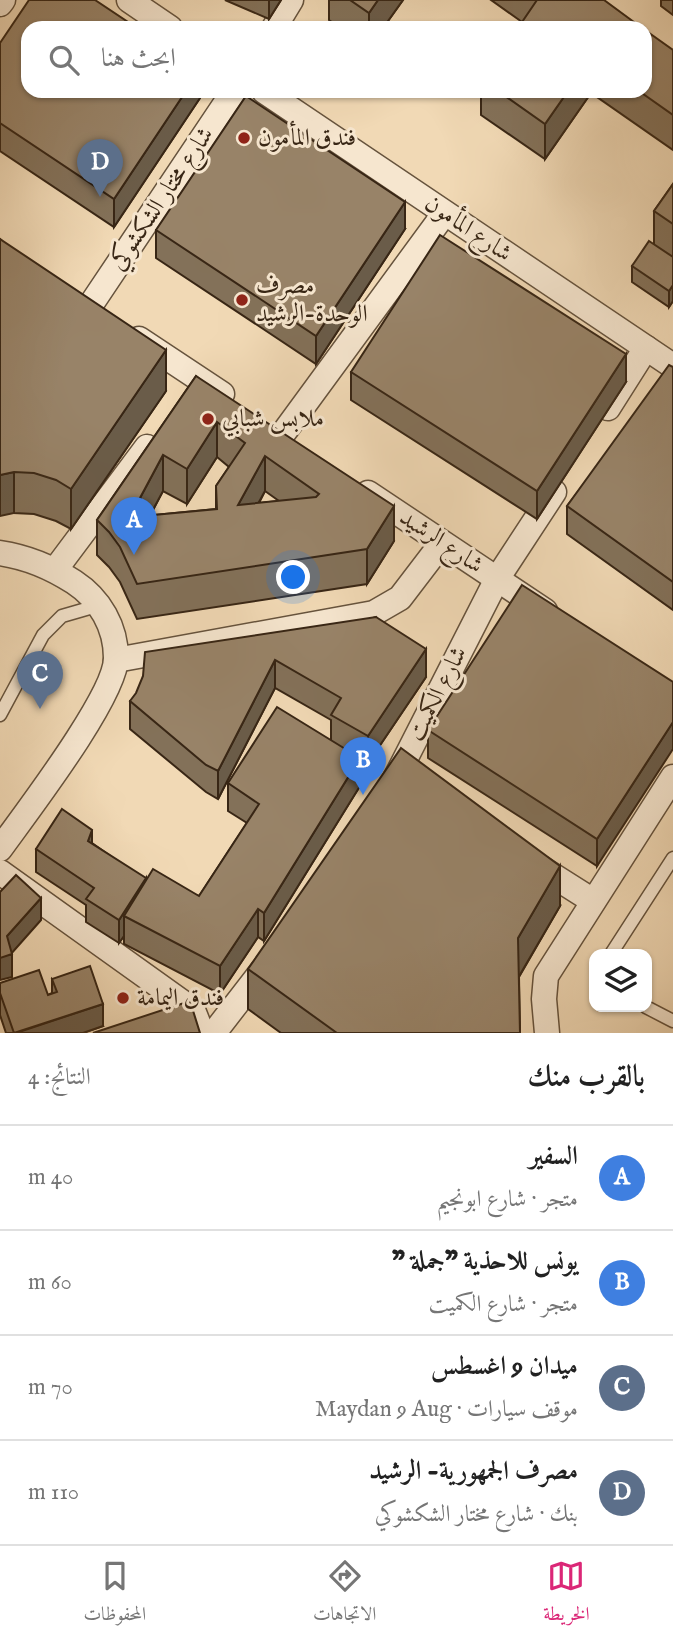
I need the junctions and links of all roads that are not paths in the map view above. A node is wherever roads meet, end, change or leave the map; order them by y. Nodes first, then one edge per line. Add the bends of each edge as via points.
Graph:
1 (129, 0) edge
2 (291, 0) edge
3 (160, 21) edge
4 (278, 21) edge
5 (229, 98) edge
6 (274, 98) edge
7 (444, 214) junction
8 (68, 291) edge
9 (90, 306) junction
10 (646, 348) junction
11 (673, 366) edge
12 (195, 377) junction
13 (181, 398) edge
14 (239, 406) edge
15 (260, 420) edge
16 (159, 429) edge
17 (594, 429) edge
18 (282, 435) junction
19 (305, 450) edge
20 (564, 475) edge
21 (351, 481) edge
22 (442, 543) junction
23 (0, 553) edge
24 (55, 570) junction
25 (497, 579) junction
26 (100, 605) junction
27 (563, 624) edge
28 (116, 660) junction
29 (0, 715) edge
30 (396, 776) junction
31 (673, 777) edge
32 (420, 790) edge
33 (383, 799) edge
34 (0, 849) edge
35 (512, 850) edge
36 (673, 858) edge
37 (0, 872) edge
38 (593, 901) junction
39 (283, 943) edge
40 (614, 949) edge
41 (652, 1010) edge
42 (169, 1018) edge
43 (673, 1021) edge
44 (206, 1024) edge
45 (547, 1033) edge

1 - 3 street
2 - 4 street
5 - 9 street, شارع مختار الشكشوكي
6 - 7 street, شارع المأمون
7 - 10 street, شارع المأمون
7 - 18 street
8 - 9 street
9 - 12 street
10 - 11 street, شارع المأمون
10 - 17 street
12 - 13 street
12 - 14 street
15 - 18 street
16 - 24 street
18 - 19 street
20 - 25 street, شارع الكميت
21 - 22 street, شارع الرشيد
22 - 25 street, شارع الرشيد
22 - 28 street via 400,598 374,613
23 - 24 street
24 - 26 street
25 - 27 street, شارع الرشيد
25 - 30 street, شارع الكميت
26 - 28 street via 111,628
26 - 29 lane via 62,616 43,635
28 - 34 street via 96,708
30 - 32 street
30 - 33 street, شارع الكميت
31 - 38 street
35 - 38 street
36 - 40 lane
37 - 44 street
38 - 45 street via 546,976
39 - 44 street
41 - 43 lane
42 - 44 street

